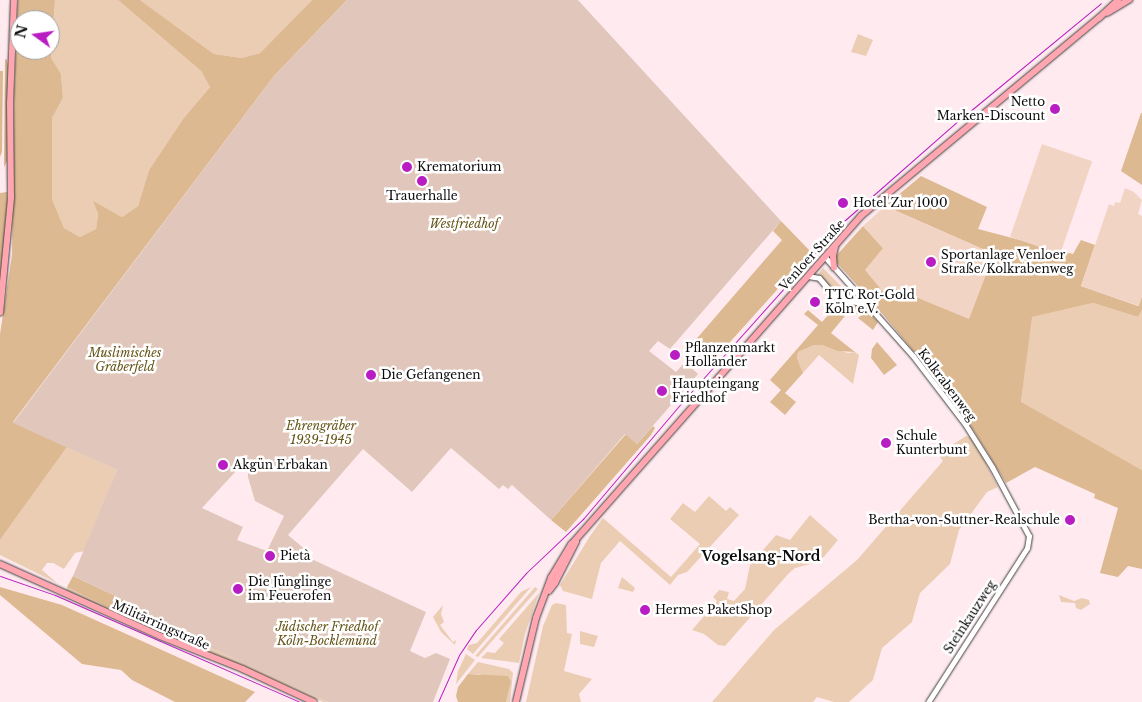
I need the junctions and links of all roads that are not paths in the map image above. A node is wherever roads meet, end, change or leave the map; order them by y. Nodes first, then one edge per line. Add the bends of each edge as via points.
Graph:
1 (14, 0) edge
2 (1118, 0) edge
3 (1129, 0) edge
4 (1099, 18) junction
5 (836, 245) junction
6 (824, 257) junction
7 (834, 268) junction
8 (808, 276) junction
9 (853, 290) junction
10 (847, 301) junction
11 (867, 303) junction
12 (0, 313) edge
13 (1029, 542) joint
14 (0, 564) edge
15 (314, 702) edge
16 (516, 702) edge
17 (928, 702) edge

1 - 12 main road via 11,198
2 - 4 main road, Venloer Straße
3 - 4 main road, Venloer Straße
4 - 5 main road, Venloer Straße via 861,216
5 - 6 main road, Venloer Straße
5 - 7 main road
6 - 7 street, Kolkrabenweg
6 - 8 main road, Venloer Straße
7 - 9 street, Kolkrabenweg
8 - 10 street via 819,278 834,297
8 - 16 main road, Venloer Straße via 576,542 547,592 529,642
9 - 10 street
9 - 11 street, Kolkrabenweg
10 - 11 street
11 - 13 street, Kolkrabenweg via 965,424 1012,502
13 - 17 street, Steinkauzweg
14 - 15 main road, Militärringstraße

